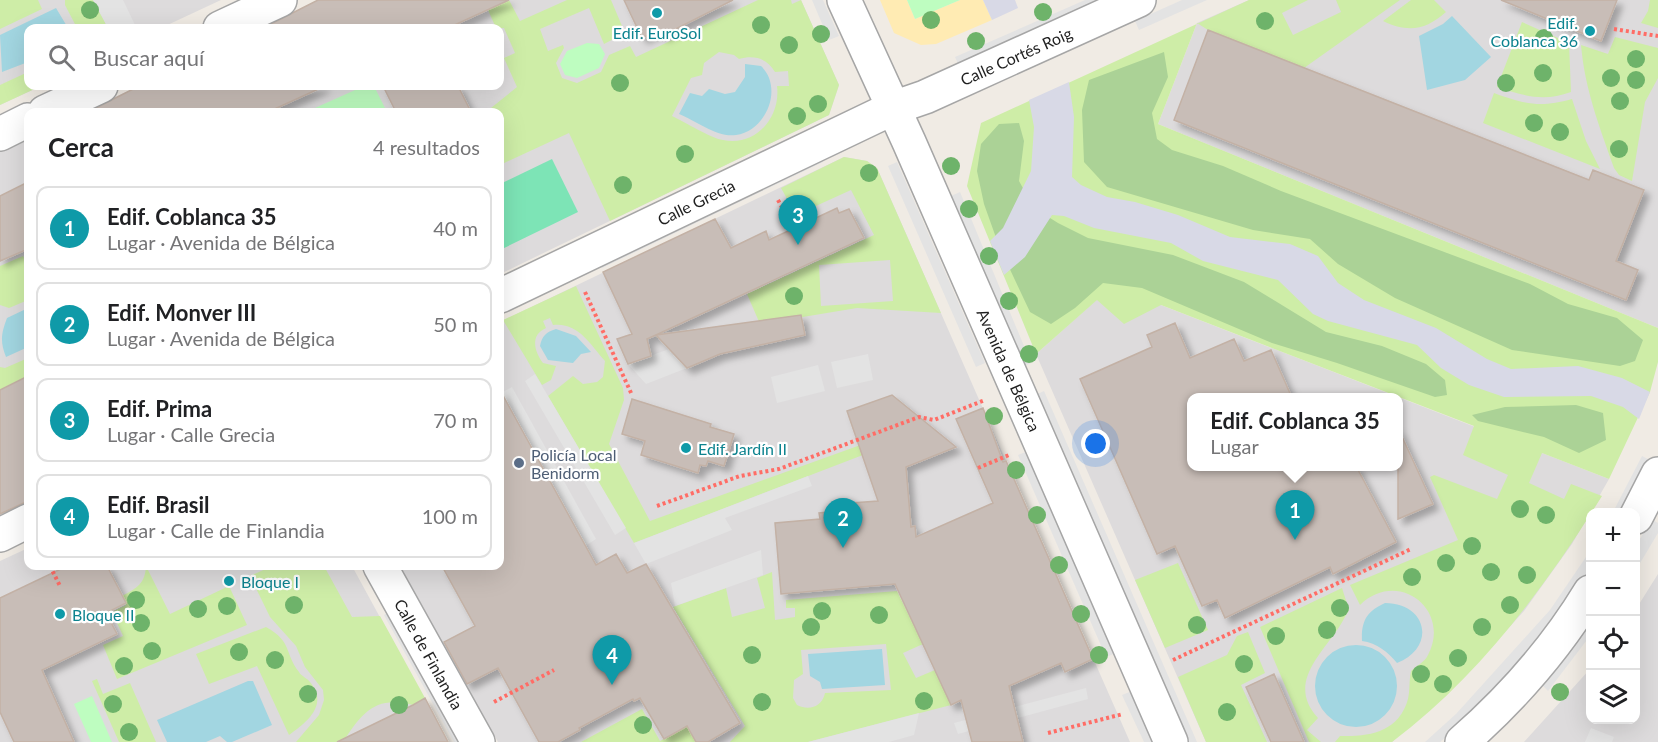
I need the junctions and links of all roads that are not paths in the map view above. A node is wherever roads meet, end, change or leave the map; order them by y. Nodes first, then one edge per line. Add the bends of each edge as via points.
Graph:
1 (280, 0) edge
2 (844, 0) edge
3 (1138, 0) edge
4 (229, 24) edge
5 (92, 90) edge
6 (54, 108) edge
7 (892, 108) junction
8 (24, 122) edge
9 (0, 134) edge
10 (504, 294) edge
11 (1658, 474) edge
12 (1640, 508) edge
13 (24, 523) edge
14 (0, 535) edge
15 (382, 570) edge
16 (1586, 598) edge
17 (471, 730) edge
18 (1171, 742) edge
19 (1462, 742) edge

1 - 4 street
2 - 7 street, Avenida de Bélgica
3 - 7 street, Calle Cortés Roig via 926,97
5 - 6 street
7 - 10 street, Calle Grecia
7 - 18 street, Avenida de Bélgica
8 - 9 street
11 - 12 street
13 - 14 street
15 - 17 street, Calle de Finlandia
16 - 19 street via 1545,656

